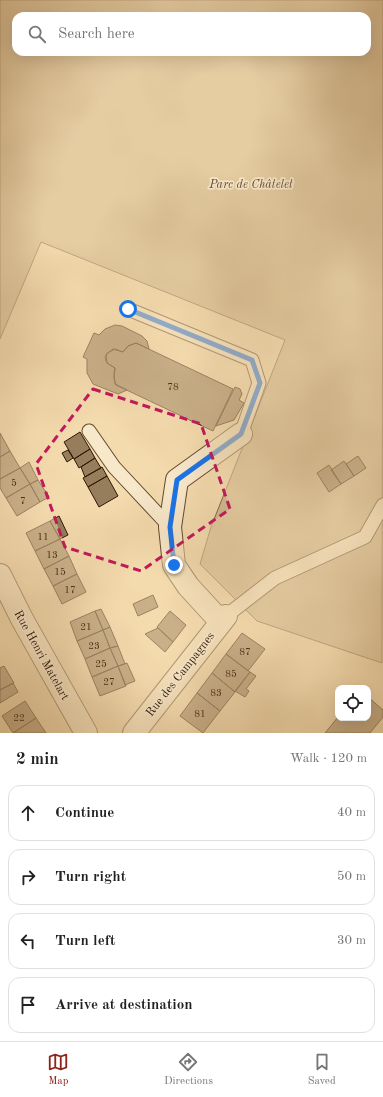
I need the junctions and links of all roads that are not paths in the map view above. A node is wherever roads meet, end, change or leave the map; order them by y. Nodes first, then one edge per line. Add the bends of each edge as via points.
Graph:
1 (128, 309) dead end
2 (89, 431) dead end
3 (241, 434) joint
4 (383, 505) edge
5 (170, 527) junction
6 (0, 575) edge
7 (224, 619) junction
8 (86, 733) edge
9 (134, 733) edge

1 - 3 lane via 252,360 260,383
2 - 5 lane via 114,467
3 - 5 street via 177,480
4 - 7 lane via 365,537 275,578
5 - 7 street via 174,565 188,586
6 - 8 street, Rue Henri Matelart
7 - 9 street, Rue des Campagnes

